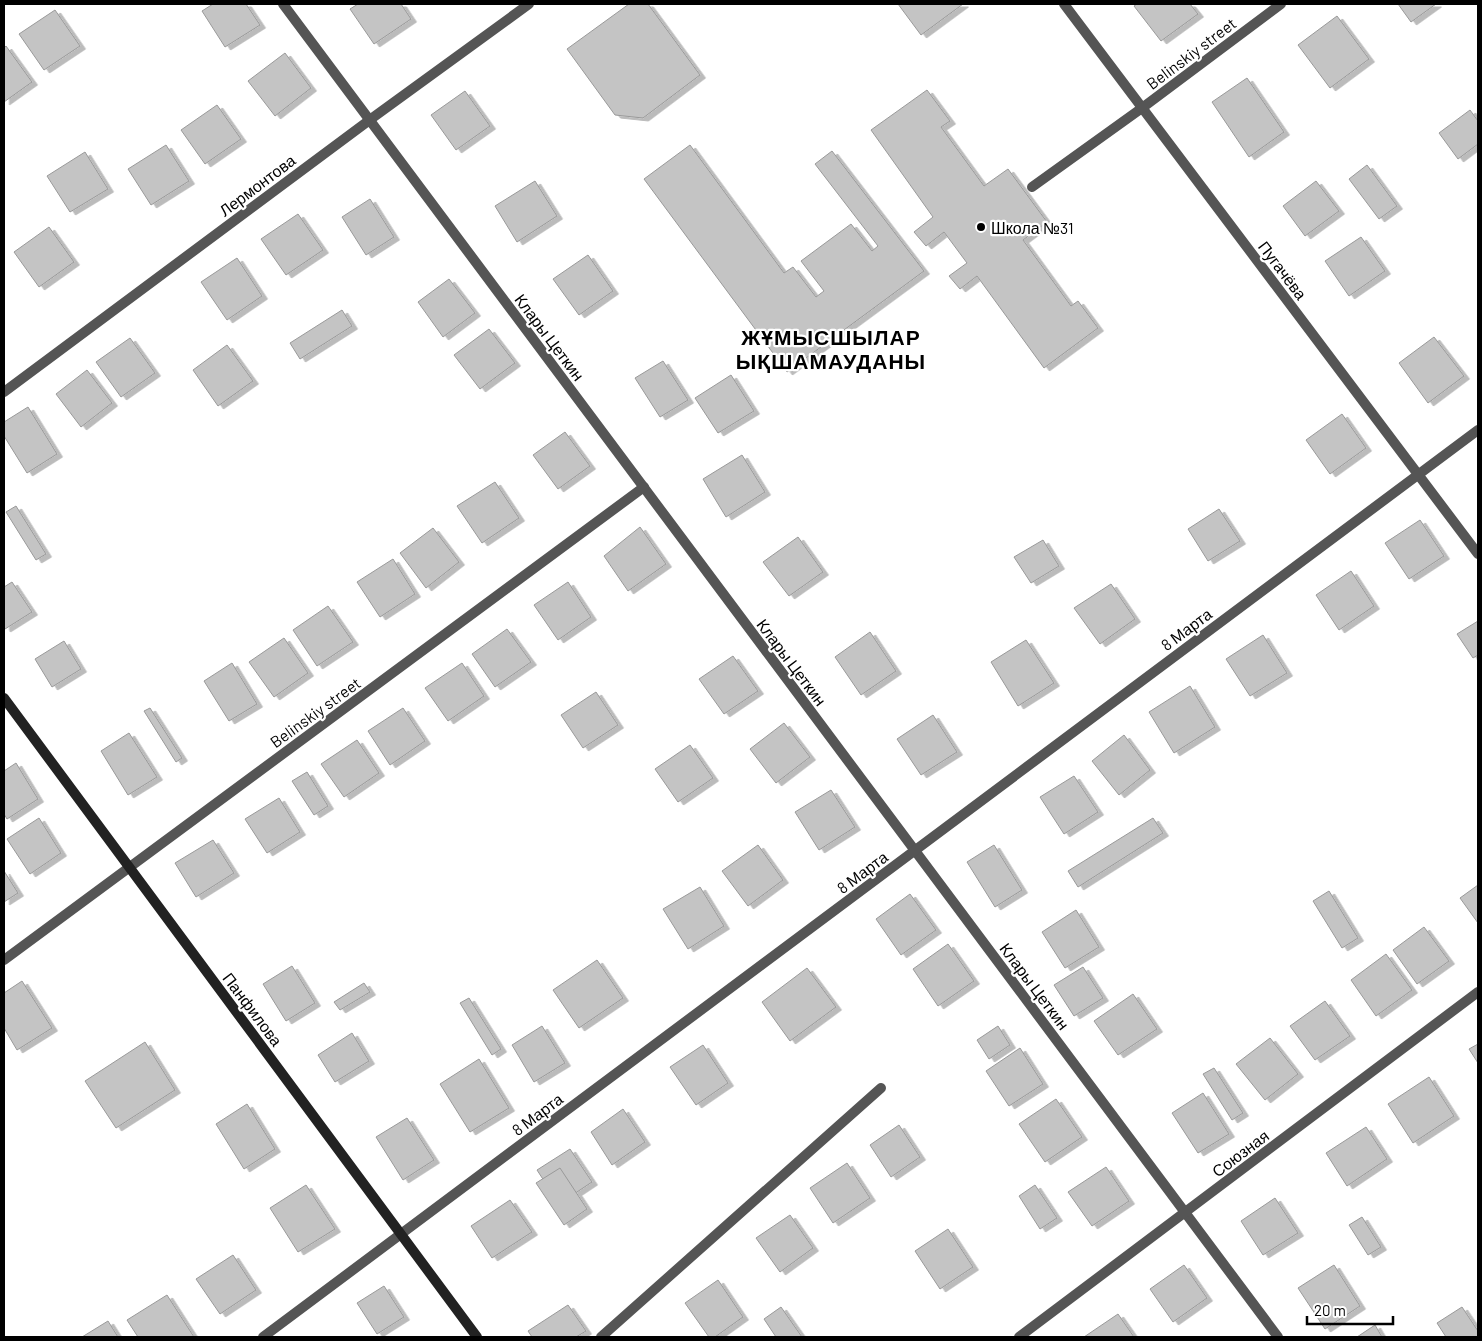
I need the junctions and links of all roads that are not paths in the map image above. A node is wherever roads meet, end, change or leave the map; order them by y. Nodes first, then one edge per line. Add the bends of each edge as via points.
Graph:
1 (283, 4) edge
2 (528, 4) edge
3 (1064, 4) edge
4 (1281, 4) edge
5 (1142, 108) junction
6 (370, 120) junction
7 (1032, 187) dead end
8 (4, 392) edge
9 (1478, 430) edge
10 (1418, 475) junction
11 (644, 487) junction
12 (1478, 554) edge
13 (4, 698) edge
14 (915, 851) junction
15 (129, 868) junction
16 (4, 960) edge
17 (1478, 992) edge
18 (881, 1088) dead end
19 (1185, 1213) junction
20 (401, 1234) junction
21 (263, 1337) edge
22 (477, 1337) edge
23 (600, 1337) edge
24 (1019, 1337) edge
25 (1278, 1337) edge

1 - 6 street, Клары Цеткин
2 - 6 street, Лермонтова
3 - 5 street, Пугачёва
4 - 5 street, Belinskiy street
5 - 7 street, Belinskiy street
5 - 10 street, Пугачёва
6 - 8 street, Лермонтова
6 - 11 street, Клары Цеткин
9 - 10 street, 8 Марта
10 - 12 street, Пугачёва
10 - 14 street, 8 Марта
11 - 14 street, Клары Цеткин
11 - 15 street, Belinskiy street
13 - 15 street, Панфилова
14 - 19 street, Клары Цеткин
14 - 20 street, 8 Марта
15 - 16 street, Belinskiy street
15 - 20 street, Панфилова
17 - 19 street, Союзная
18 - 23 street
19 - 24 street, Союзная
19 - 25 street, Клары Цеткин
20 - 21 street, 8 Марта
20 - 22 street, Панфилова

